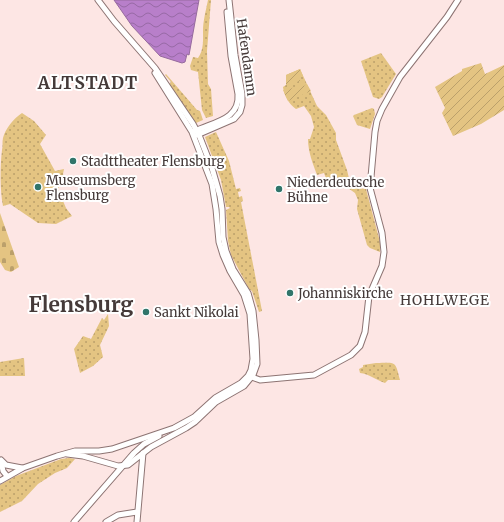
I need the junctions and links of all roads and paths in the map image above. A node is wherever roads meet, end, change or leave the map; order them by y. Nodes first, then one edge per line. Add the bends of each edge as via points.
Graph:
1 (99, 0) edge
2 (226, 0) edge
3 (229, 0) edge
4 (458, 0) edge
5 (146, 59) junction
6 (195, 133) junction
7 (251, 375) junction
8 (174, 428) junction
9 (118, 448) junction
10 (134, 453) junction
11 (143, 453) junction
12 (67, 454) junction
13 (137, 459) junction
14 (0, 460) edge
15 (6, 465) junction
16 (122, 466) junction
17 (23, 468) junction
18 (8, 476) junction
19 (142, 476) junction
20 (0, 481) edge
21 (137, 510) junction
22 (74, 522) edge
23 (106, 522) edge
24 (137, 522) edge

1 - 5 main road via 106,12
2 - 6 main road, Hafendamm via 238,104 231,115
3 - 6 main road, Hafendamm via 242,105 234,119
4 - 7 main road via 400,77 377,121 370,188 382,233 384,252 382,266 369,296 363,339 356,351 320,373 260,380
5 - 6 main road
5 - 6 main road via 191,120
6 - 7 main road via 212,168 220,196 226,251 233,269 248,293 253,312 257,364
7 - 8 main road via 213,399 194,417
7 - 11 main road via 247,383 216,402 195,422
8 - 9 main road
8 - 10 main road via 144,444
9 - 10 main road via 129,449
9 - 12 main road
10 - 13 main road
10 - 16 main road
11 - 13 main road
11 - 19 main road
12 - 16 main road
12 - 17 main road
13 - 16 main road
13 - 19 main road
14 - 15 main road
14 - 18 main road via 3,471
15 - 17 main road
15 - 18 main road
16 - 22 main road
17 - 18 main road
18 - 20 main road
19 - 21 main road
21 - 23 main road via 118,515
21 - 24 main road

